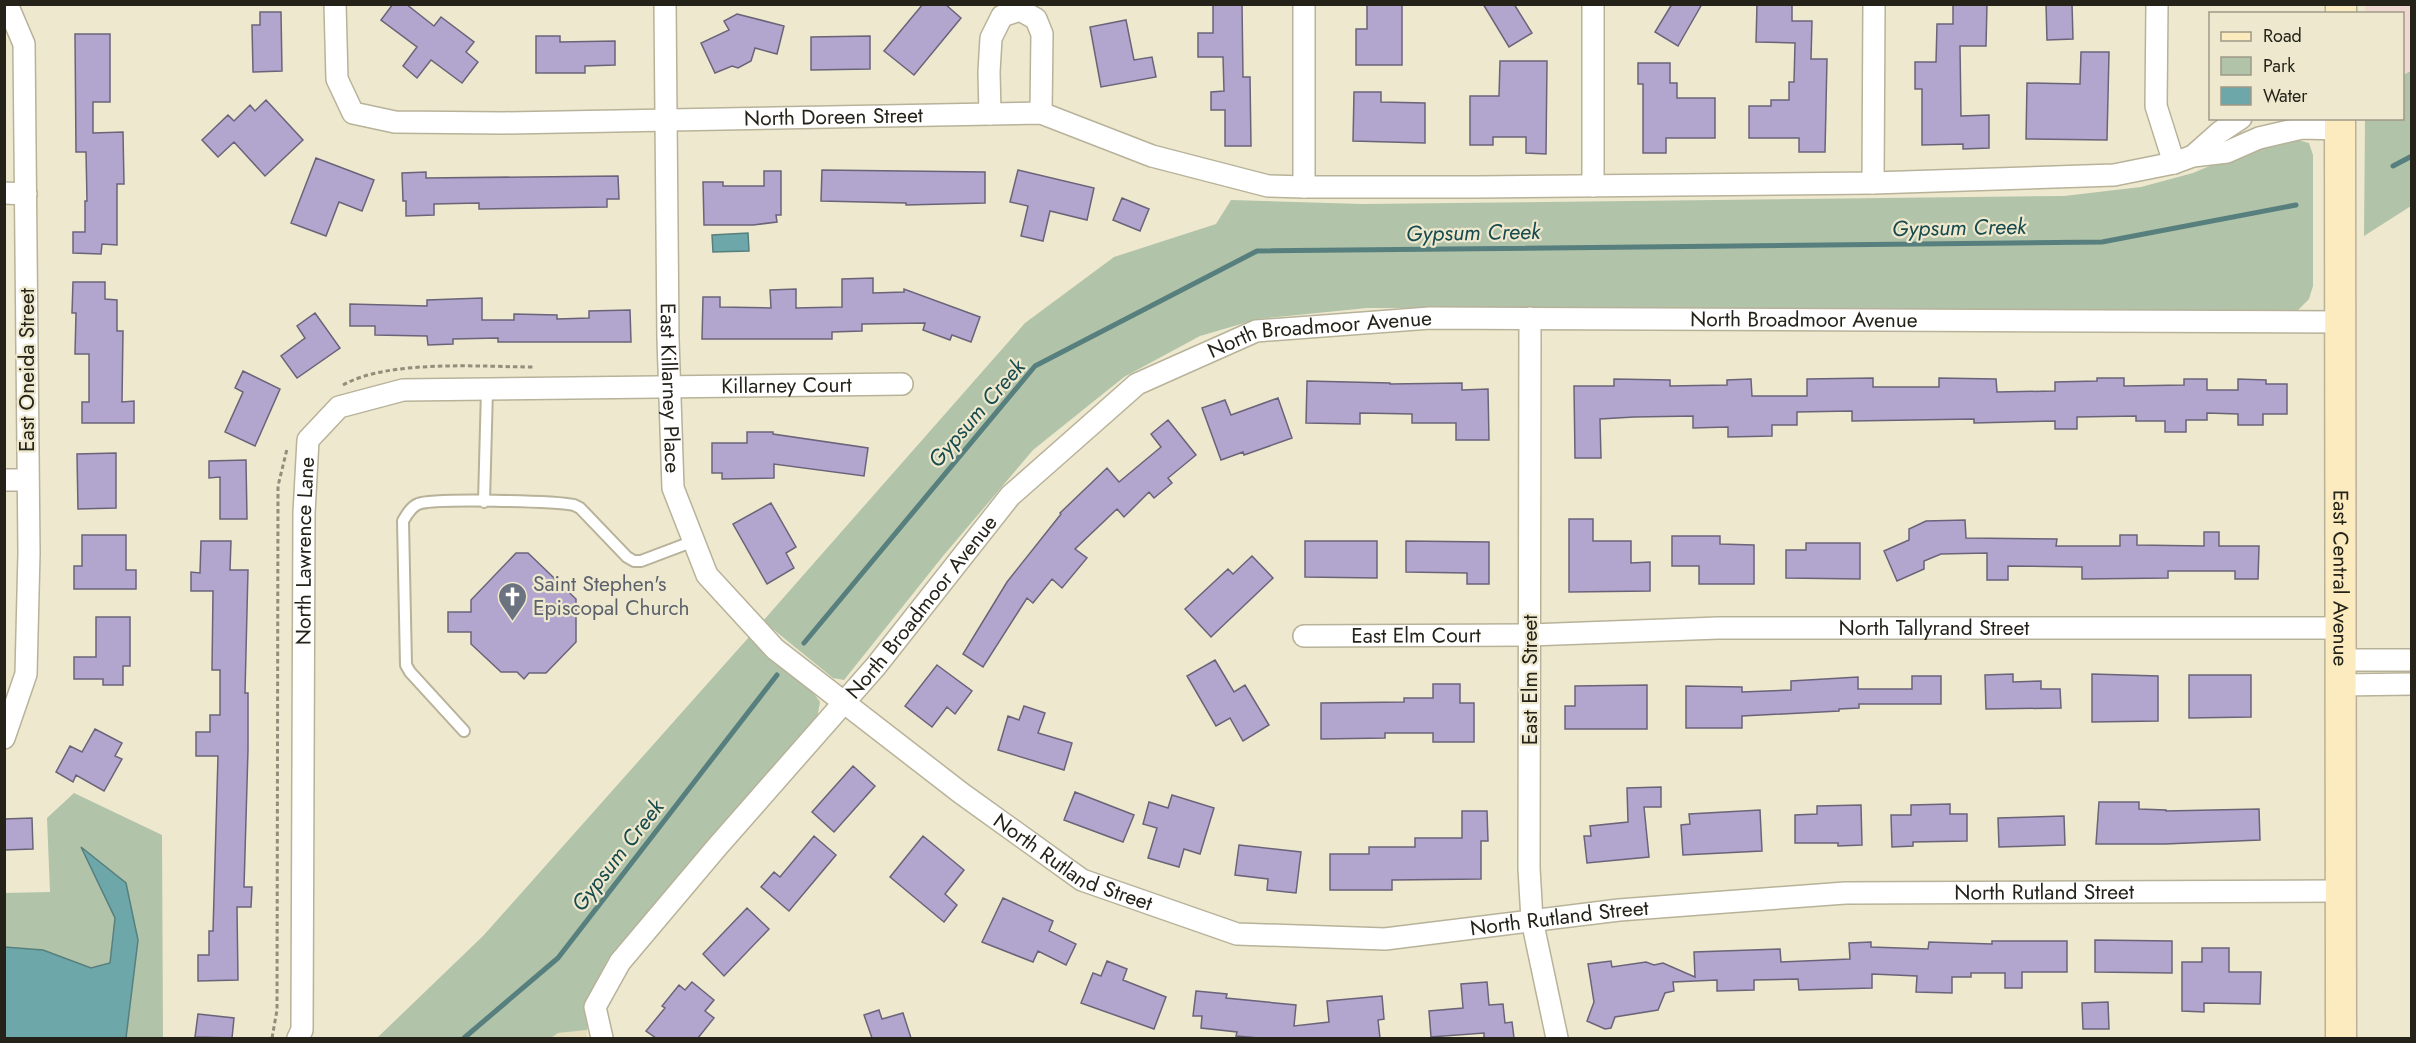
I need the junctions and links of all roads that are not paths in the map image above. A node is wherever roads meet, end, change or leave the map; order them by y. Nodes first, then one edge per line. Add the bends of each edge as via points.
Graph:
1 (7, 4) edge
2 (335, 4) edge
3 (665, 4) edge
4 (1304, 4) edge
5 (1593, 4) edge
6 (1874, 4) edge
7 (2157, 4) edge
8 (1041, 112) junction
9 (990, 114) junction
10 (665, 120) junction
11 (2238, 120) edge
12 (2340, 124) edge
13 (2183, 160) junction
14 (1873, 183) junction
15 (1593, 186) junction
16 (1304, 187) junction
17 (4, 193) edge
18 (26, 194) junction
19 (1530, 318) junction
20 (2340, 322) junction
21 (902, 384) dead end
22 (669, 387) junction
23 (487, 389) junction
24 (4, 480) edge
25 (27, 480) junction
26 (484, 502) junction
27 (694, 541) junction
28 (2340, 628) junction
29 (1530, 635) junction
30 (1304, 636) dead end
31 (2412, 660) edge
32 (2340, 673) junction
33 (2412, 684) edge
34 (845, 702) junction
35 (464, 731) dead end
36 (5, 737) edge
37 (2340, 891) junction
38 (1532, 920) junction
39 (298, 1038) edge
40 (602, 1038) edge
41 (1557, 1038) edge
42 (2341, 1038) edge

1 - 18 street, East Oneida Street via 24,44
2 - 10 street, North Doreen Street via 337,79 353,113 407,122
3 - 10 street, East Killarney Place
4 - 16 street
5 - 15 street
6 - 14 street
7 - 13 street via 2156,106
8 - 9 street, North Doreen Street
8 - 9 street via 1042,34 1036,19 1020,10 1002,16 991,38
8 - 16 street, North Doreen Street via 1152,156 1268,186
9 - 10 street, North Doreen Street
10 - 22 street, East Killarney Place
11 - 13 street
12 - 13 street via 2302,128 2259,138 2227,152
12 - 20 main road, East Central Avenue
13 - 14 street via 2114,175
14 - 15 street
15 - 16 street
17 - 18 street
18 - 25 street, East Oneida Street
19 - 20 street, North Broadmoor Avenue
19 - 29 street, East Elm Street
19 - 34 street, North Broadmoor Avenue via 1430,318 1256,331 1137,384 1010,496
20 - 28 main road, East Central Avenue
21 - 22 street, Killarney Court
22 - 23 street, North Lawrence Lane
22 - 27 street, East Killarney Place via 673,488
23 - 26 lane
23 - 39 street, North Lawrence Lane via 404,390 339,407 308,440 304,524 302,1030
24 - 25 street
25 - 36 street, East Oneida Street via 26,674
26 - 27 lane via 574,505 634,561
26 - 35 lane via 428,501 417,504 404,521 406,664
27 - 34 street, East Killarney Place via 707,575 775,649
28 - 29 street, North Tallyrand Street via 1718,628
28 - 32 main road, East Central Avenue
29 - 30 street, East Elm Court
29 - 38 street, East Elm Street
31 - 32 street
32 - 33 street
32 - 37 main road, East Central Avenue
34 - 38 street, North Rutland Street via 961,793 1082,880 1237,934 1384,939
34 - 40 street, North Broadmoor Avenue via 620,963 595,1007
37 - 38 street, North Rutland Street via 1845,893
37 - 42 main road, East Central Avenue
38 - 41 street, East Elm Street

